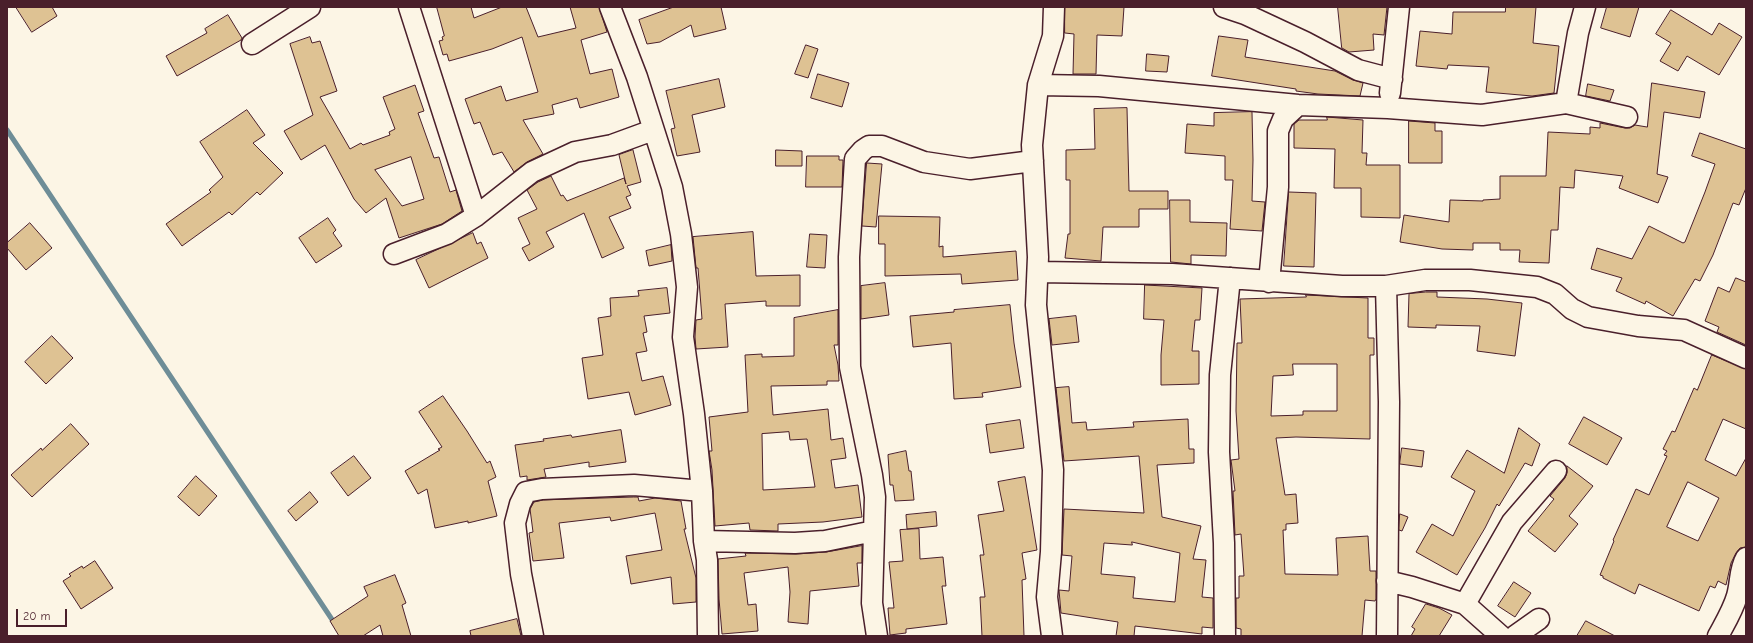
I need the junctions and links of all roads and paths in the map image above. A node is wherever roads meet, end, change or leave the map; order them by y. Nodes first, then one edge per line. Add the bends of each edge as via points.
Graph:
1 (310, 7) edge
2 (409, 7) edge
3 (610, 7) edge
4 (1054, 7) edge
5 (1224, 7) edge
6 (1399, 7) edge
7 (1585, 7) edge
8 (252, 44) dead end
9 (1392, 79) junction
10 (1038, 85) junction
11 (1566, 104) junction
12 (1298, 105) junction
13 (1388, 108) junction
14 (1627, 117) dead end
15 (653, 130) junction
16 (1033, 161) junction
17 (476, 216) junction
18 (394, 254) dead end
19 (1038, 272) junction
20 (1230, 278) junction
21 (1269, 282) junction
22 (1386, 286) junction
23 (1746, 358) edge
24 (1556, 471) dead end
25 (702, 490) junction
26 (874, 531) junction
27 (704, 541) junction
28 (1746, 558) edge
29 (1388, 581) junction
30 (1465, 604) junction
31 (1539, 619) dead end
32 (533, 636) edge
33 (708, 636) edge
34 (877, 636) edge
35 (1052, 636) edge
36 (1225, 636) edge
37 (1387, 636) edge
38 (1501, 636) edge
39 (1515, 636) edge
40 (1718, 636) edge

1 - 8 street
2 - 17 street
3 - 15 street via 637,77
4 - 10 street via 1053,36
5 - 9 street via 1292,36 1358,70
6 - 9 street
7 - 11 street
9 - 13 street
10 - 12 street via 1099,86
10 - 16 street
11 - 13 street via 1482,115
11 - 14 street
12 - 13 street
12 - 21 street via 1283,119 1278,131 1278,187
15 - 17 street via 612,145 575,152 538,169
15 - 25 street via 672,187 681,234 687,287 683,337
16 - 19 street
16 - 26 street via 970,169 924,162 882,146 869,146 855,159 849,257 850,367 872,475 875,496
17 - 18 street via 447,234
19 - 20 street via 1172,274
19 - 35 street via 1036,305 1053,470 1047,598
20 - 21 street
20 - 36 street via 1220,375 1219,452 1224,542
21 - 22 street
22 - 23 street via 1425,280 1470,280 1537,287 1555,294 1588,317 1638,326 1684,330
22 - 29 street via 1389,402
24 - 30 street via 1512,522
25 - 27 street
25 - 32 street via 634,485 526,492 515,523 521,574
26 - 27 street via 795,544
26 - 34 street via 872,603
27 - 33 street via 707,560
28 - 40 street via 1741,567 1737,596
29 - 30 street
29 - 37 street
30 - 38 street
31 - 39 street

